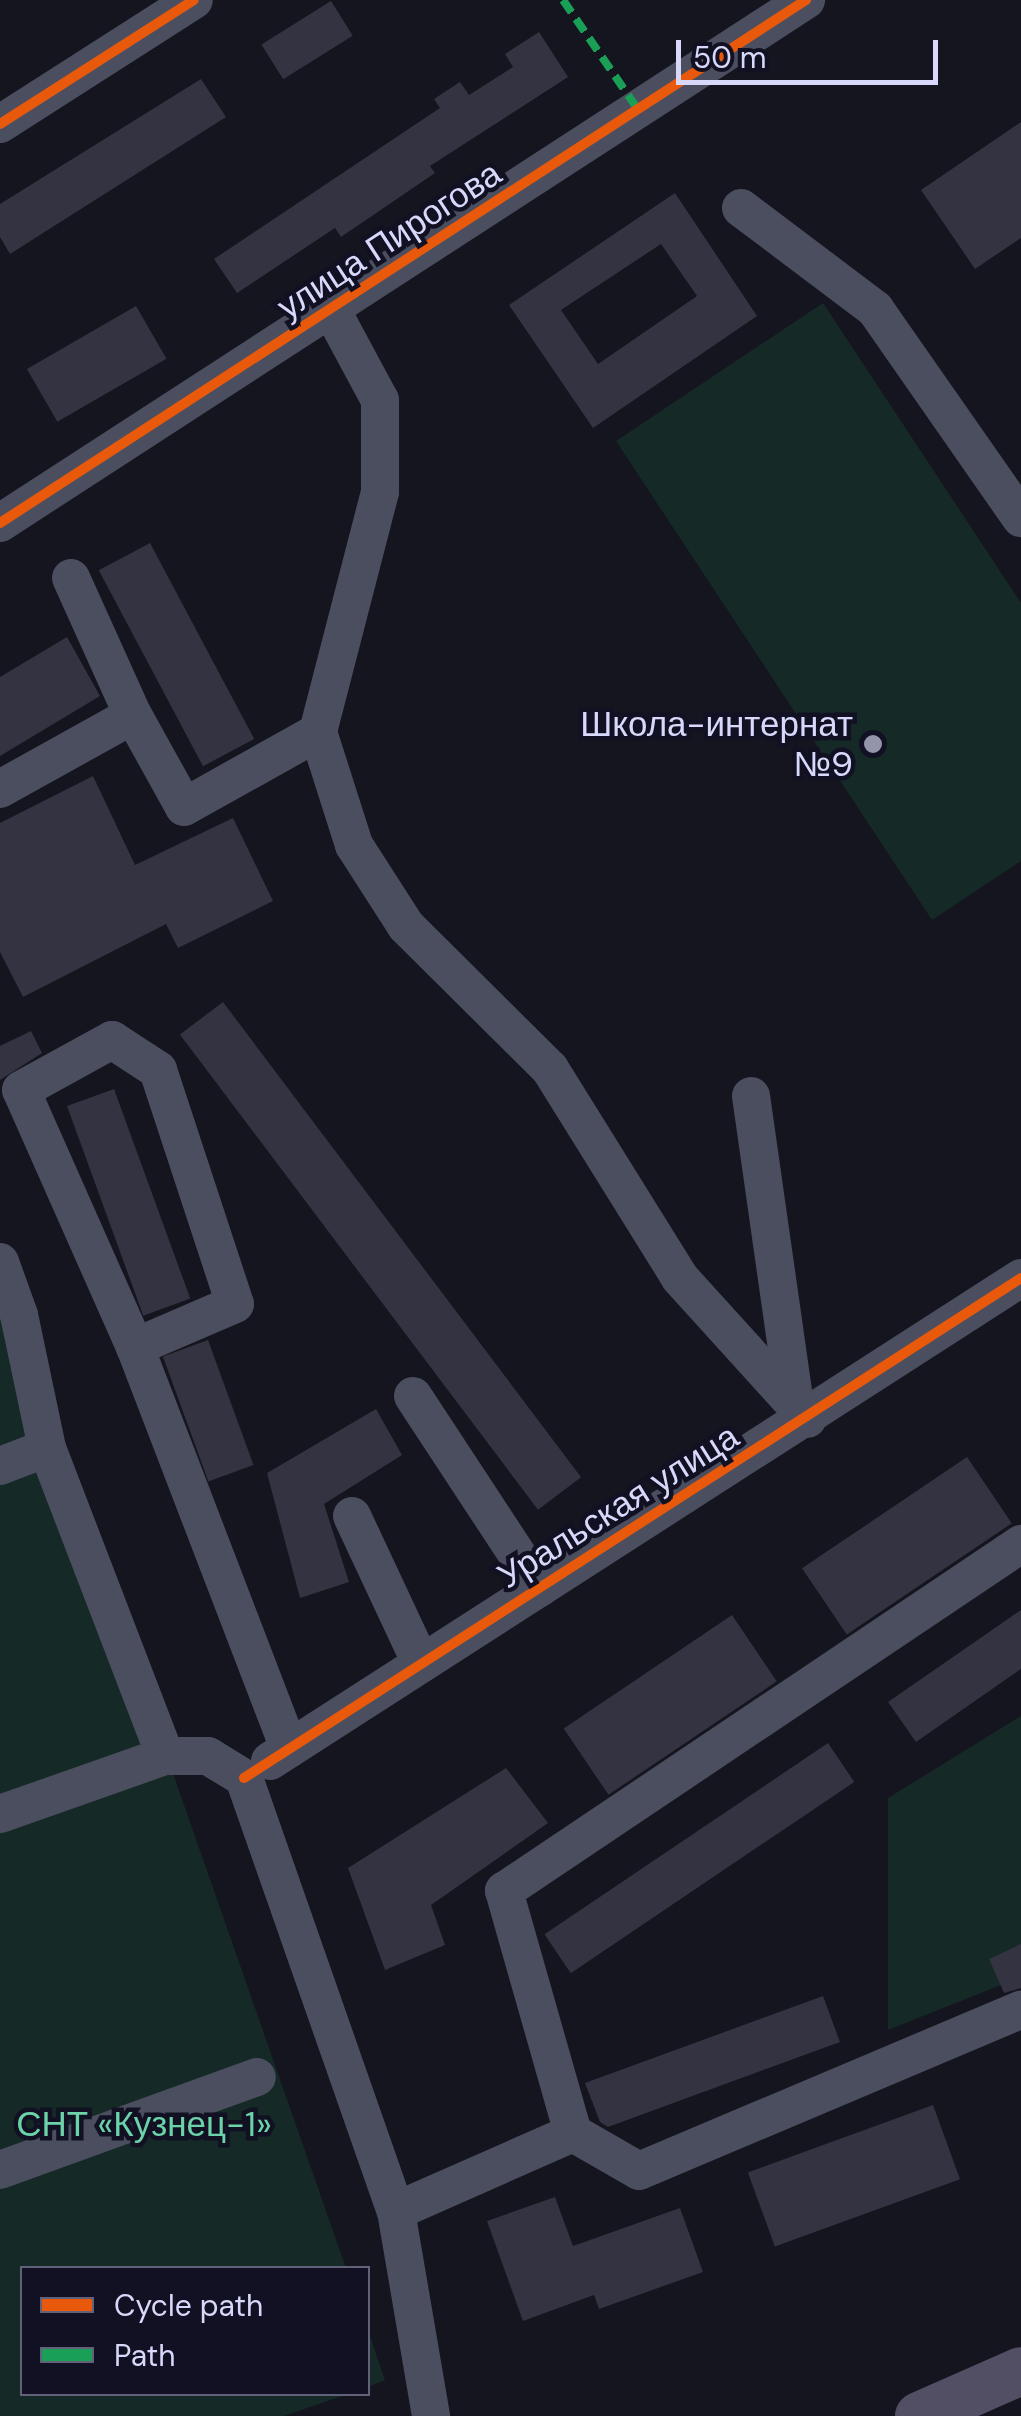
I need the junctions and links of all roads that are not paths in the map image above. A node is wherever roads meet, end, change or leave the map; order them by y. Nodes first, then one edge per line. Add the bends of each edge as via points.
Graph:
1 (194, 0) edge
2 (806, 0) edge
3 (0, 124) edge
4 (741, 208) dead end
5 (332, 311) junction
6 (1021, 518) edge
7 (0, 522) edge
8 (71, 578) dead end
9 (133, 715) junction
10 (318, 732) junction
11 (0, 789) edge
12 (751, 1096) dead end
13 (0, 1262) edge
14 (1021, 1278) edge
15 (135, 1347) junction
16 (413, 1396) dead end
17 (801, 1412) junction
18 (47, 1448) junction
19 (0, 1466) edge
20 (352, 1516) dead end
21 (1021, 1544) edge
22 (539, 1588) junction
23 (421, 1662) junction
24 (289, 1748) junction
25 (165, 1756) junction
26 (244, 1778) junction
27 (0, 1814) edge
28 (1021, 2010) edge
29 (256, 2077) dead end
30 (573, 2133) junction
31 (0, 2170) edge
32 (396, 2210) junction
33 (1021, 2371) edge
34 (431, 2416) edge
35 (919, 2416) edge

1 - 3 street
2 - 5 street, улица Пирогова
4 - 6 street via 875,309
5 - 7 street, улица Пирогова
5 - 10 street via 380,400 380,492
8 - 9 street
9 - 10 street via 184,807
9 - 11 street
10 - 17 street via 354,845 406,926 550,1069 680,1278
12 - 17 street
13 - 18 street via 19,1315
14 - 17 street, Уральская улица
15 - 15 street via 234,1304 158,1070 112,1040 22,1090
15 - 24 street
16 - 22 street
17 - 22 street, Уральская улица
18 - 19 street
18 - 25 street
20 - 23 street
21 - 30 street via 504,1891
22 - 23 street, Уральская улица
23 - 24 street, Уральская улица
24 - 26 street, Уральская улица
25 - 26 street via 208,1756
25 - 27 street
26 - 32 street
28 - 30 street via 638,2171
29 - 31 street
30 - 32 street
32 - 34 street
33 - 35 main road

